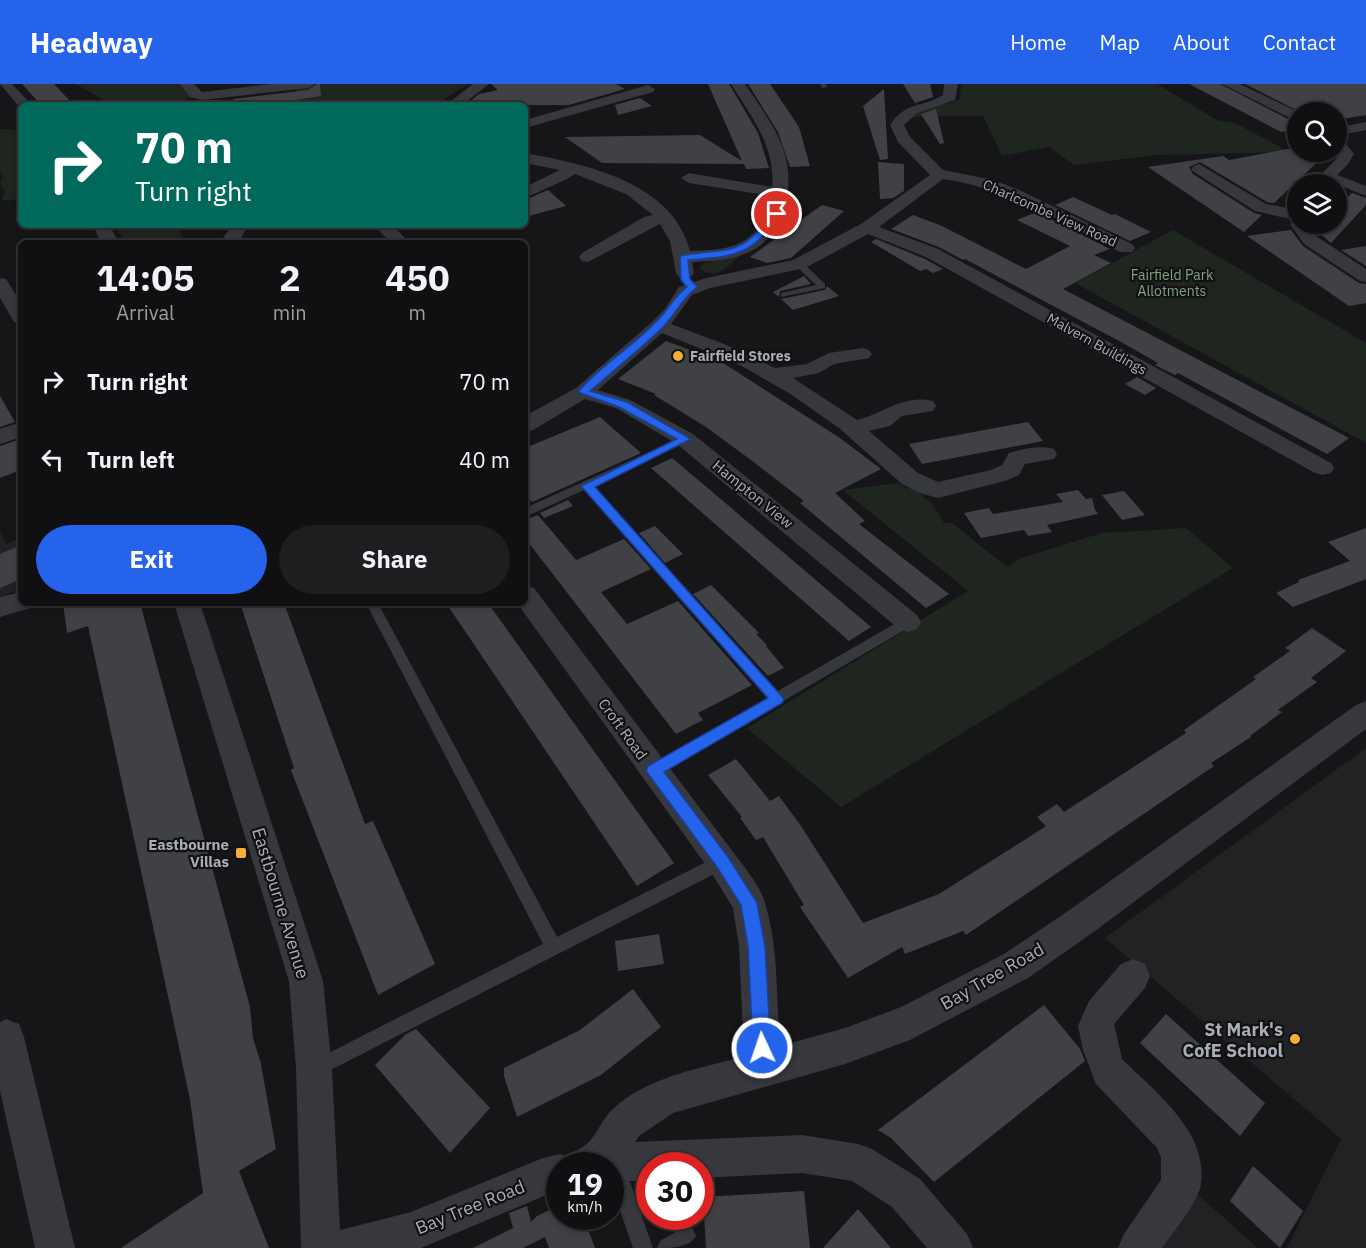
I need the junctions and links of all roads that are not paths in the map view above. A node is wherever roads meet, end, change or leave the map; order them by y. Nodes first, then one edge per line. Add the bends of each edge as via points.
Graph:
1 (5, 84) edge
2 (188, 84) edge
3 (308, 84) edge
4 (482, 84) edge
5 (738, 84) edge
6 (951, 84) edge
7 (1229, 84) edge
8 (645, 93) dead end
9 (22, 102) edge
10 (457, 102) edge
11 (1287, 113) edge
12 (528, 123) edge
13 (1366, 126) edge
14 (1347, 130) edge
15 (528, 159) edge
16 (1343, 162) edge
17 (573, 168) junction
18 (1199, 169) dead end
19 (938, 174) junction
20 (1331, 174) edge
21 (689, 178) dead end
22 (1347, 186) edge
23 (1366, 191) edge
24 (528, 192) edge
25 (780, 194) junction
26 (1287, 215) edge
27 (664, 218) junction
28 (385, 228) edge
29 (867, 228) junction
30 (1304, 234) edge
31 (398, 240) edge
32 (1126, 248) dead end
33 (588, 257) dead end
34 (683, 257) junction
35 (800, 264) junction
36 (1366, 277) edge
37 (0, 283) edge
38 (692, 287) junction
39 (784, 295) dead end
40 (18, 313) edge
41 (659, 326) junction
42 (861, 354) dead end
43 (774, 374) junction
44 (583, 392) junction
45 (926, 406) dead end
46 (528, 423) edge
47 (853, 428) junction
48 (18, 430) edge
49 (0, 436) edge
50 (686, 439) junction
51 (1046, 454) dead end
52 (1323, 468) dead end
53 (587, 486) junction
54 (528, 512) edge
55 (528, 599) edge
56 (18, 602) edge
57 (188, 606) edge
58 (374, 606) edge
59 (0, 607) edge
60 (908, 622) joint
61 (777, 699) junction
62 (1366, 714) edge
63 (654, 771) junction
64 (722, 862) junction
65 (554, 948) junction
66 (1133, 976) dead end
67 (6, 1037) dead end
68 (314, 1069) junction
69 (763, 1069) junction
70 (606, 1152) edge
71 (624, 1162) edge
72 (546, 1176) edge
73 (624, 1211) edge
74 (686, 1236) dead end
75 (55, 1248) edge
76 (321, 1248) edge
77 (345, 1248) edge
78 (643, 1248) edge
79 (667, 1248) edge
80 (953, 1248) edge
81 (1138, 1248) edge

1 - 9 street
2 - 3 street via 195,94 210,96
4 - 10 street
5 - 25 street via 776,152
6 - 19 street via 950,97 912,110 897,125 903,139
7 - 11 street
8 - 12 street
13 - 14 street
15 - 17 street
16 - 20 street
17 - 24 street
17 - 27 street via 641,197
18 - 26 street via 1261,208
19 - 29 street
19 - 32 street, Charlcombe View Road via 992,184
21 - 25 street
22 - 23 street
25 - 34 street via 777,214 760,236 742,250
27 - 33 street via 650,221
27 - 34 street
28 - 31 street
29 - 35 street
29 - 52 street, Malvern Buildings via 932,253
30 - 36 street
34 - 38 street via 686,280
35 - 38 street
35 - 39 lane via 822,286
37 - 40 street
38 - 41 street via 680,296
41 - 43 street via 707,342
41 - 44 street
42 - 43 street via 829,359 812,369
43 - 47 street
44 - 46 street
44 - 50 street, Hampton View via 623,404
45 - 47 street via 896,410 882,421
47 - 51 street via 929,489 998,476 1011,470 1017,458
48 - 49 street
50 - 53 lane
50 - 60 street, Hampton View
53 - 54 lane
53 - 61 lane
55 - 63 street, Croft Road
56 - 59 street
57 - 68 street, Eastbourne Avenue via 306,981
58 - 65 lane
60 - 61 lane
61 - 63 lane
62 - 69 street, Bay Tree Road via 1016,966 909,1022 845,1046
63 - 64 street, Croft Road
64 - 65 lane
64 - 69 street, Croft Road via 749,903 756,946
65 - 68 lane
66 - 81 street via 1101,1013 1096,1026 1101,1050 1109,1071 1170,1135 1180,1157 1181,1185
67 - 75 street
68 - 76 street, Eastbourne Avenue
69 - 70 street, Bay Tree Road via 664,1097 626,1123
71 - 80 street via 802,1154 858,1163 906,1193
72 - 77 street, Bay Tree Road via 411,1232
73 - 78 lane
74 - 79 lane

